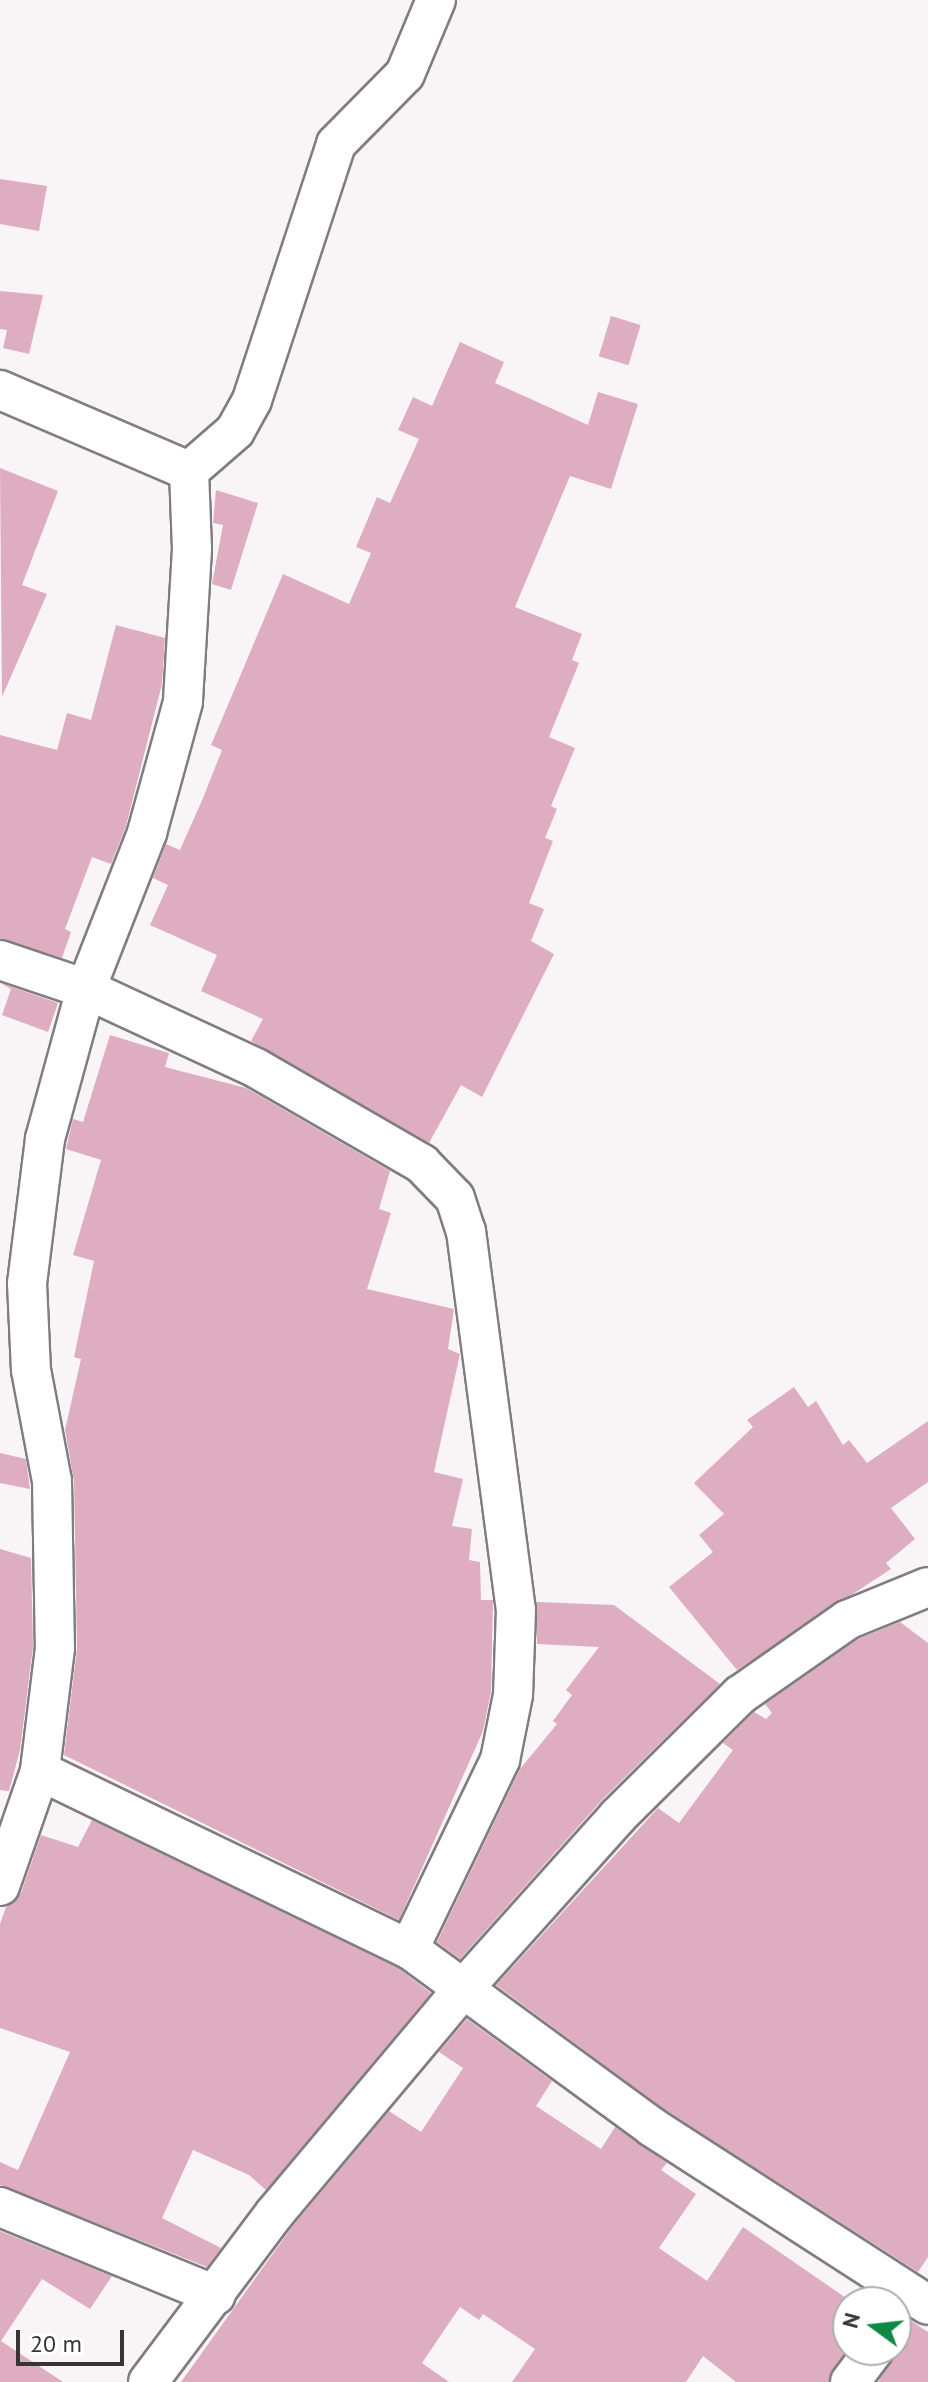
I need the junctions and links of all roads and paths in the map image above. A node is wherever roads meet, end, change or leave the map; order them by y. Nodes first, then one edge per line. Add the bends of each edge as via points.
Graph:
1 (436, 0) edge
2 (0, 390) edge
3 (189, 471) junction
4 (0, 960) edge
5 (86, 989) junction
6 (928, 1587) edge
7 (40, 1771) junction
8 (0, 1886) edge
9 (409, 1949) junction
10 (463, 1989) junction
11 (0, 2207) edge
12 (216, 2295) junction
13 (917, 2301) edge
14 (148, 2382) edge

1 - 3 street via 405,74 336,144 252,400 235,431
2 - 3 street
3 - 5 street via 192,549 183,702 147,833
4 - 5 street
5 - 7 street via 45,1139 27,1283 31,1370 52,1481 55,1648
5 - 9 street via 256,1068 422,1164 455,1198 466,1231 516,1610 513,1695 500,1760
6 - 10 street via 847,1620 740,1695 618,1816
7 - 8 street
7 - 9 street
9 - 10 street
10 - 12 street via 275,2213
10 - 13 street via 652,2127
11 - 12 street
12 - 14 street

